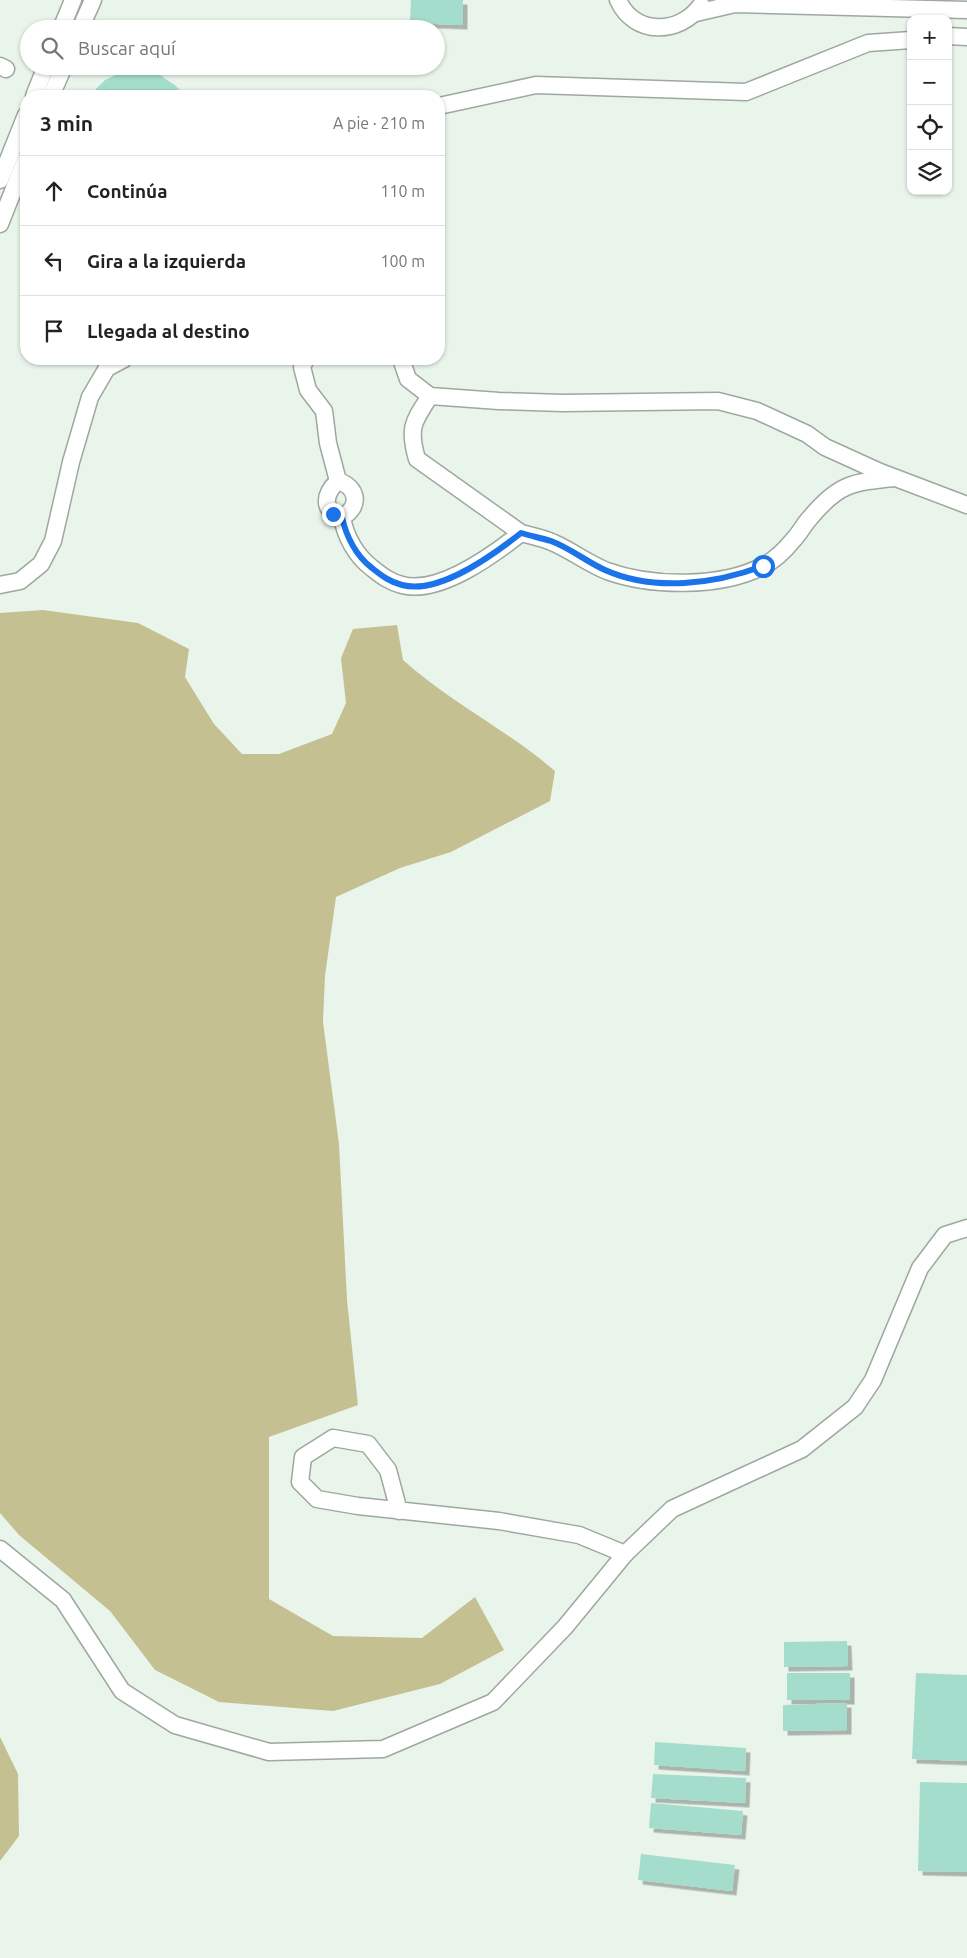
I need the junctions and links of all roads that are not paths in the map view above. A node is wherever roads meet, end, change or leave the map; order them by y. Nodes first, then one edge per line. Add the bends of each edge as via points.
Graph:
1 (73, 0) edge
2 (618, 1) edge
3 (91, 3) edge
4 (699, 6) edge
5 (967, 10) edge
6 (65, 20) edge
7 (84, 20) edge
8 (952, 36) edge
9 (967, 37) edge
10 (907, 40) edge
11 (42, 75) edge
12 (60, 75) edge
13 (36, 90) edge
14 (54, 90) edge
15 (445, 105) edge
16 (20, 130) edge
17 (20, 173) edge
18 (0, 180) edge
19 (0, 224) edge
20 (113, 365) edge
21 (303, 365) edge
22 (403, 365) edge
23 (430, 396) junction
24 (895, 478) junction
25 (338, 481) junction
26 (967, 506) edge
27 (342, 517) junction
28 (521, 533) junction
29 (0, 585) edge
30 (967, 1228) edge
31 (398, 1510) junction
32 (0, 1549) edge
33 (625, 1554) junction

1 - 6 street
2 - 4 street via 636,21 661,28 685,22
3 - 7 street
4 - 5 street via 735,4
8 - 9 street
10 - 15 street via 868,43 746,92 536,85
11 - 13 street
12 - 14 street
16 - 18 street
17 - 19 street
20 - 29 street via 107,368 90,397 53,541 41,564 20,581
21 - 25 street via 308,390 324,411
22 - 23 street via 408,379
23 - 24 street via 554,403 718,401 757,411 807,434 825,447
23 - 28 street via 414,420 412,441 417,459
24 - 26 street
24 - 28 street via 840,488 808,520 790,544 763,566 738,576 689,583 629,578 552,542
25 - 27 street via 326,497 333,514
25 - 27 street via 352,489 356,497 354,506
27 - 28 street via 345,532 364,562 388,581 403,586 422,587 449,577 493,555
30 - 33 street via 945,1235 920,1268 873,1380 855,1407 802,1449 672,1509
31 - 31 street via 317,1499 300,1482 303,1457 333,1438 368,1444 388,1470
31 - 33 street via 499,1521 579,1535
32 - 33 street via 63,1600 122,1691 175,1725 269,1752 383,1749 493,1702 565,1627

